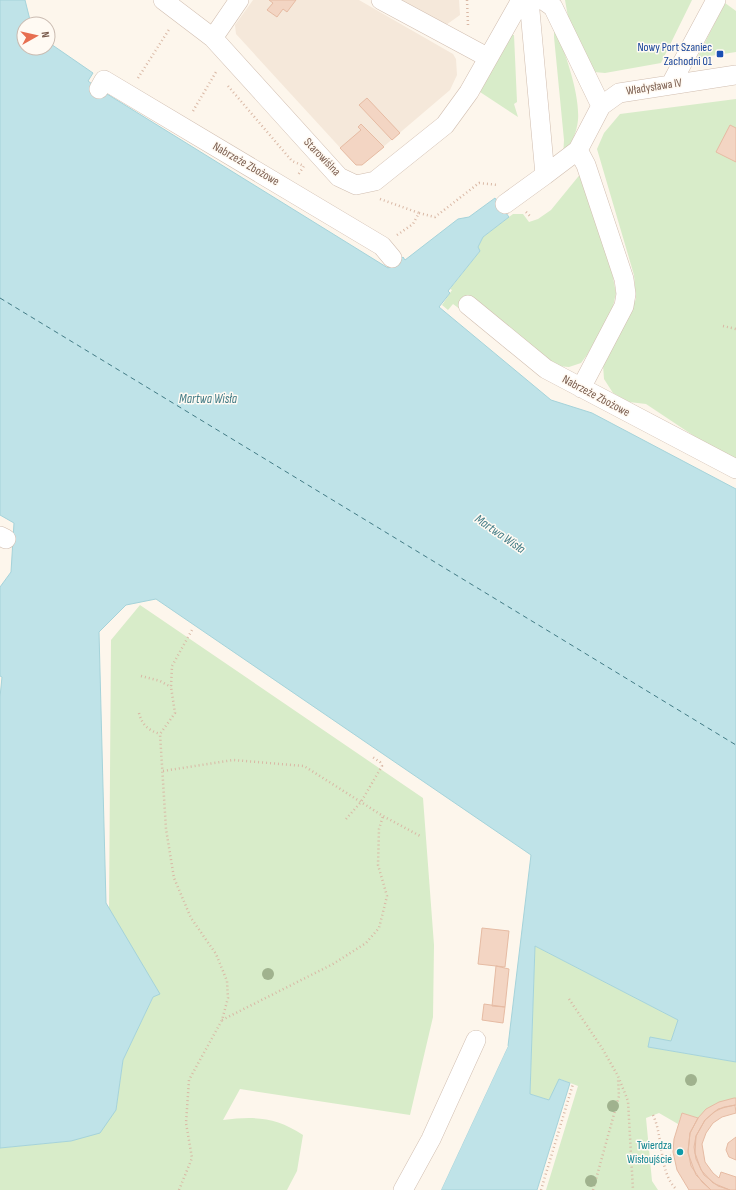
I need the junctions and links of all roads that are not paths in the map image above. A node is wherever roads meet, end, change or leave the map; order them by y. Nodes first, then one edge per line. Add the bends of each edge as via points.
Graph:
1 (163, 0) edge
2 (239, 0) edge
3 (381, 0) edge
4 (521, 0) edge
5 (529, 0) edge
6 (543, 0) edge
7 (716, 0) edge
8 (213, 38) junction
9 (487, 57) junction
10 (736, 75) edge
11 (671, 84) junction
12 (99, 89) dead end
13 (601, 106) junction
14 (578, 150) junction
15 (545, 175) junction
16 (510, 201) road end
17 (392, 258) dead end
18 (468, 305) dead end
19 (581, 388) junction
20 (736, 469) edge
21 (476, 1040) dead end
22 (403, 1190) edge

1 - 8 street, Starowiślna
2 - 8 street
3 - 9 street via 462,34
4 - 9 street, Starowiślna
5 - 15 street
6 - 13 street via 553,7
7 - 11 street
8 - 9 street, Starowiślna via 339,177 356,185 375,181 445,125 468,92
10 - 11 street, Władysława IV
11 - 13 street, Władysława IV via 619,93
12 - 17 street, Nabrzeże Zbożowe via 104,80 382,246
13 - 14 street
14 - 15 street
14 - 19 street via 586,165 624,279 626,294 624,306
15 - 16 street
18 - 19 street, Nabrzeże Zbożowe via 546,369
19 - 20 street, Nabrzeże Zbożowe
21 - 22 street via 431,1139

